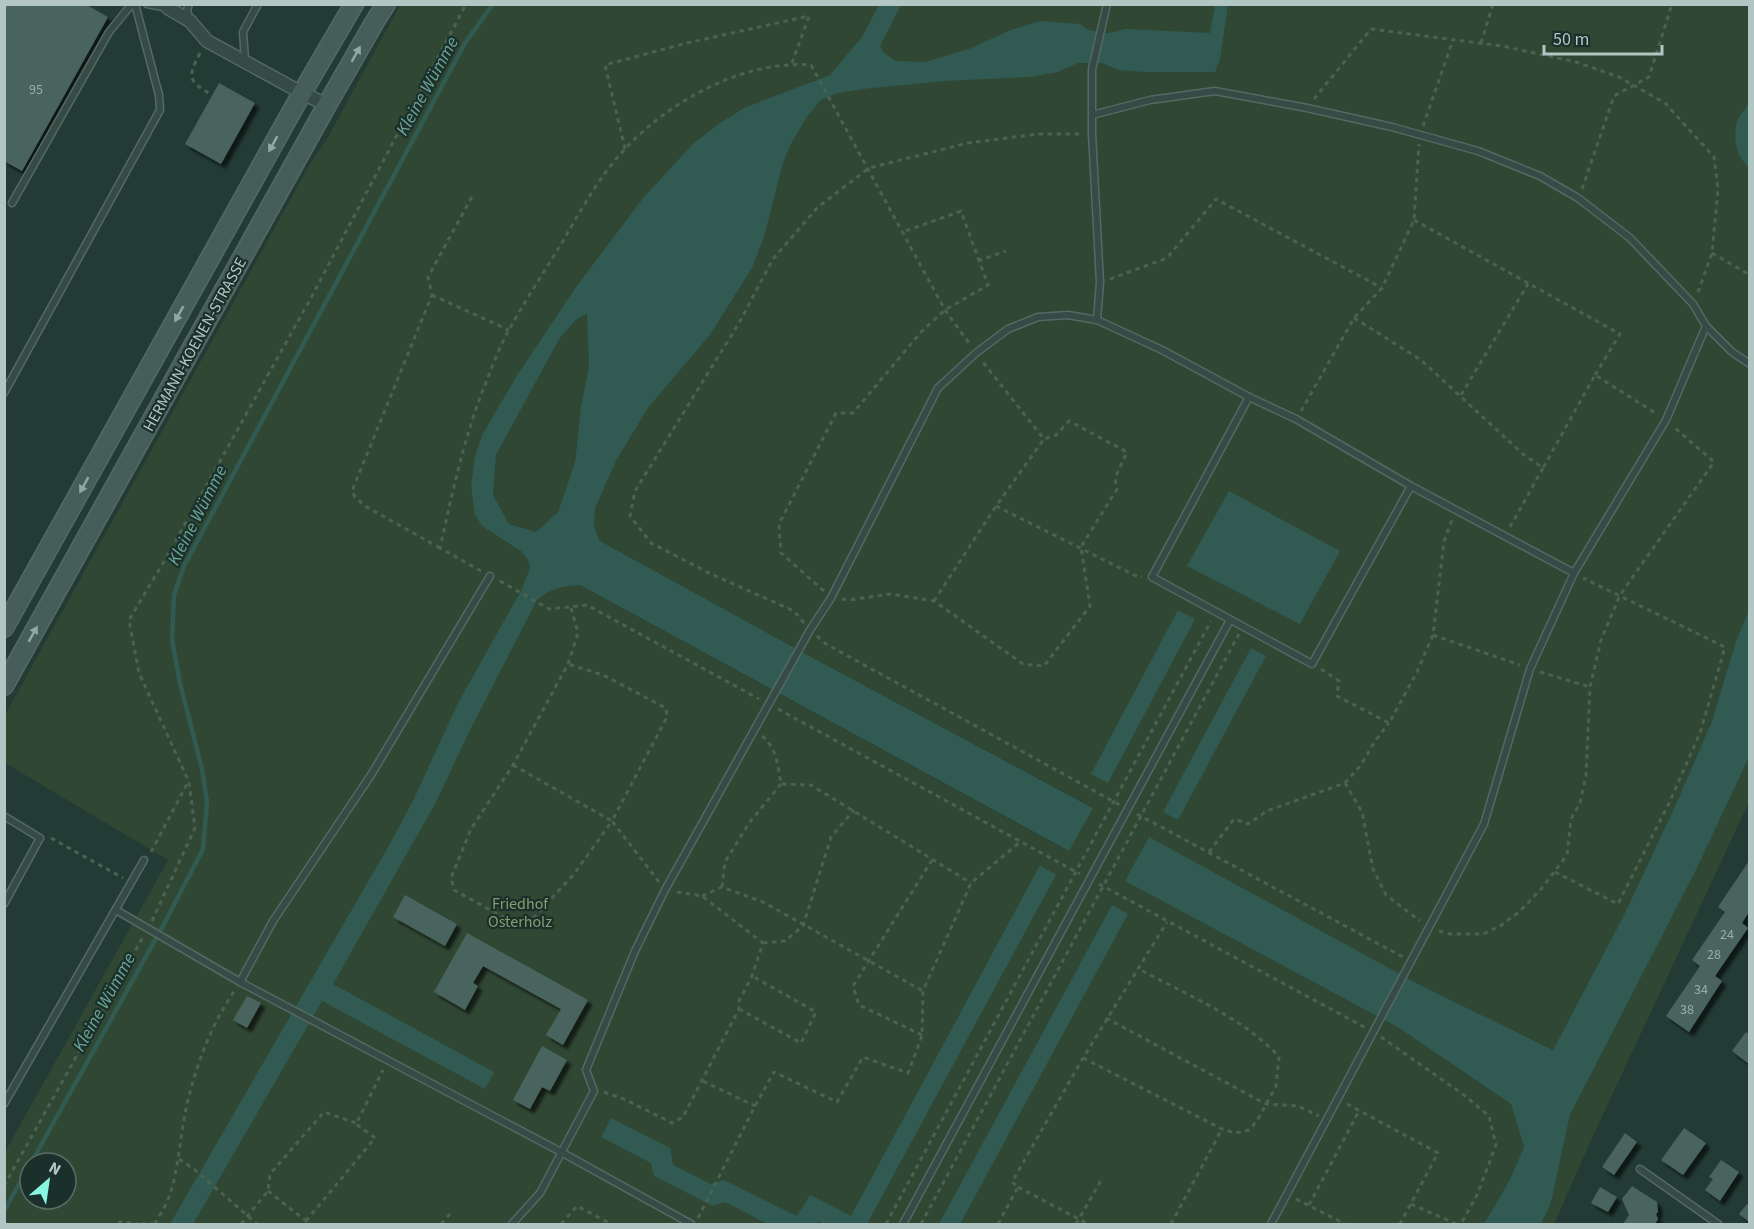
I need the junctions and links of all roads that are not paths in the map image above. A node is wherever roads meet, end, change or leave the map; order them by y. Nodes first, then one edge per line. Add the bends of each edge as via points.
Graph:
1 (133, 4) edge
2 (147, 4) edge
3 (189, 4) edge
4 (258, 4) edge
5 (354, 4) edge
6 (386, 4) edge
7 (1107, 4) edge
8 (168, 8) joint
9 (190, 21) junction
10 (244, 60) junction
11 (302, 93) junction
12 (327, 105) junction
13 (1092, 115) junction
14 (12, 203) dead end
15 (1097, 320) junction
16 (1706, 326) junction
17 (1749, 364) edge
18 (4, 393) edge
19 (1249, 397) junction
20 (1411, 486) junction
21 (1574, 573) junction
22 (490, 576) road end
23 (1230, 620) junction
24 (4, 628) edge
25 (4, 686) edge
26 (4, 816) edge
27 (144, 860) road end
28 (4, 904) edge
29 (116, 910) junction
30 (240, 982) junction
31 (4, 1104) edge
32 (561, 1152) junction
33 (1640, 1169) dead end
34 (512, 1224) edge
35 (693, 1224) edge
36 (903, 1224) edge
37 (1271, 1224) edge
38 (1718, 1224) edge

1 - 14 lane via 109,32
1 - 18 lane via 159,95 159,110
2 - 8 lane
3 - 9 lane
4 - 10 lane via 243,32
5 - 11 main road, HERMANN-KOENEN-STRASSE
12 -> 6 main road, HERMANN-KOENEN-STRASSE
7 - 13 lane via 1092,69
8 - 9 street
9 - 10 street via 207,40
10 - 11 street
11 - 12 street
11 -> 24 main road, HERMANN-KOENEN-STRASSE
25 -> 12 main road, HERMANN-KOENEN-STRASSE
13 - 15 lane via 1100,282
13 - 16 lane via 1150,100 1215,91 1307,108 1478,150 1540,176 1578,198 1630,238 1694,304
15 - 19 lane
15 - 32 lane via 1068,315 1038,317 1008,330 938,388 831,598 802,642 634,951 586,1070 594,1091
16 - 17 lane
16 - 21 lane via 1666,420
19 - 20 lane via 1296,419
19 - 23 lane via 1152,577
20 - 21 lane
20 - 23 lane via 1311,664
21 - 37 lane via 1530,669 1485,824
22 - 30 lane via 371,775 273,921
23 - 36 lane
26 - 28 lane via 40,838
27 - 29 lane
29 - 30 lane
29 - 31 lane
30 - 32 lane
32 - 34 lane via 540,1193
32 - 35 lane
33 - 38 lane

